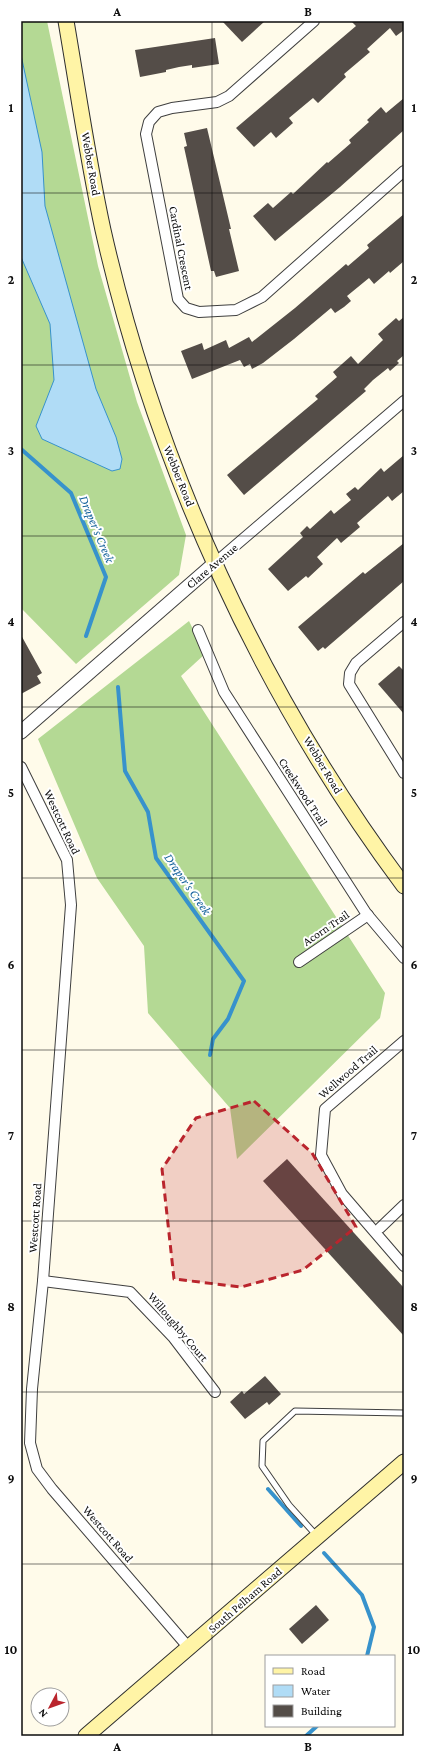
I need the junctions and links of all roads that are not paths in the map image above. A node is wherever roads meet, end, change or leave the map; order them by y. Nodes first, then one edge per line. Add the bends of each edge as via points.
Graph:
1 (66, 21) edge
2 (314, 21) edge
3 (404, 171) edge
4 (404, 401) edge
5 (215, 563) junction
6 (404, 622) edge
7 (198, 630) dead end
8 (21, 732) edge
9 (21, 767) edge
10 (404, 773) edge
11 (404, 886) edge
12 (368, 915) junction
13 (404, 958) edge
14 (299, 962) dead end
15 (404, 1041) edge
16 (404, 1205) edge
17 (380, 1228) dead end
18 (404, 1266) edge
19 (43, 1281) junction
20 (215, 1392) dead end
21 (404, 1413) edge
22 (404, 1462) edge
23 (318, 1536) junction
24 (189, 1648) junction
25 (86, 1736) edge

1 - 5 main road, Webber Road via 94,187 117,285 139,365 169,450
2 - 3 street, Cardinal Crescent via 229,96 217,102 158,112 149,122 146,134 178,299 186,308 199,312 236,310 250,304 262,297
4 - 5 street, Clare Avenue
5 - 8 street, Clare Avenue
5 - 11 main road, Webber Road via 252,641 294,717 375,848
6 - 10 street via 356,663 350,673 349,684
7 - 12 street, Creekwood Trail via 224,692
9 - 19 street, Westcott Road via 67,860 71,905
12 - 13 street, Creekwood Trail
12 - 14 street, Acorn Trail
15 - 18 street, Wellwood Trail via 325,1110 321,1155 342,1194
16 - 17 street
19 - 20 street, Willoughby Court via 130,1292 173,1337
19 - 24 street, Westcott Road via 32,1389 30,1443 36,1470
21 - 23 lane via 295,1411 263,1441 262,1466 289,1505
22 - 23 main road, South Pelham Road
23 - 24 main road, South Pelham Road
24 - 25 main road, South Pelham Road

